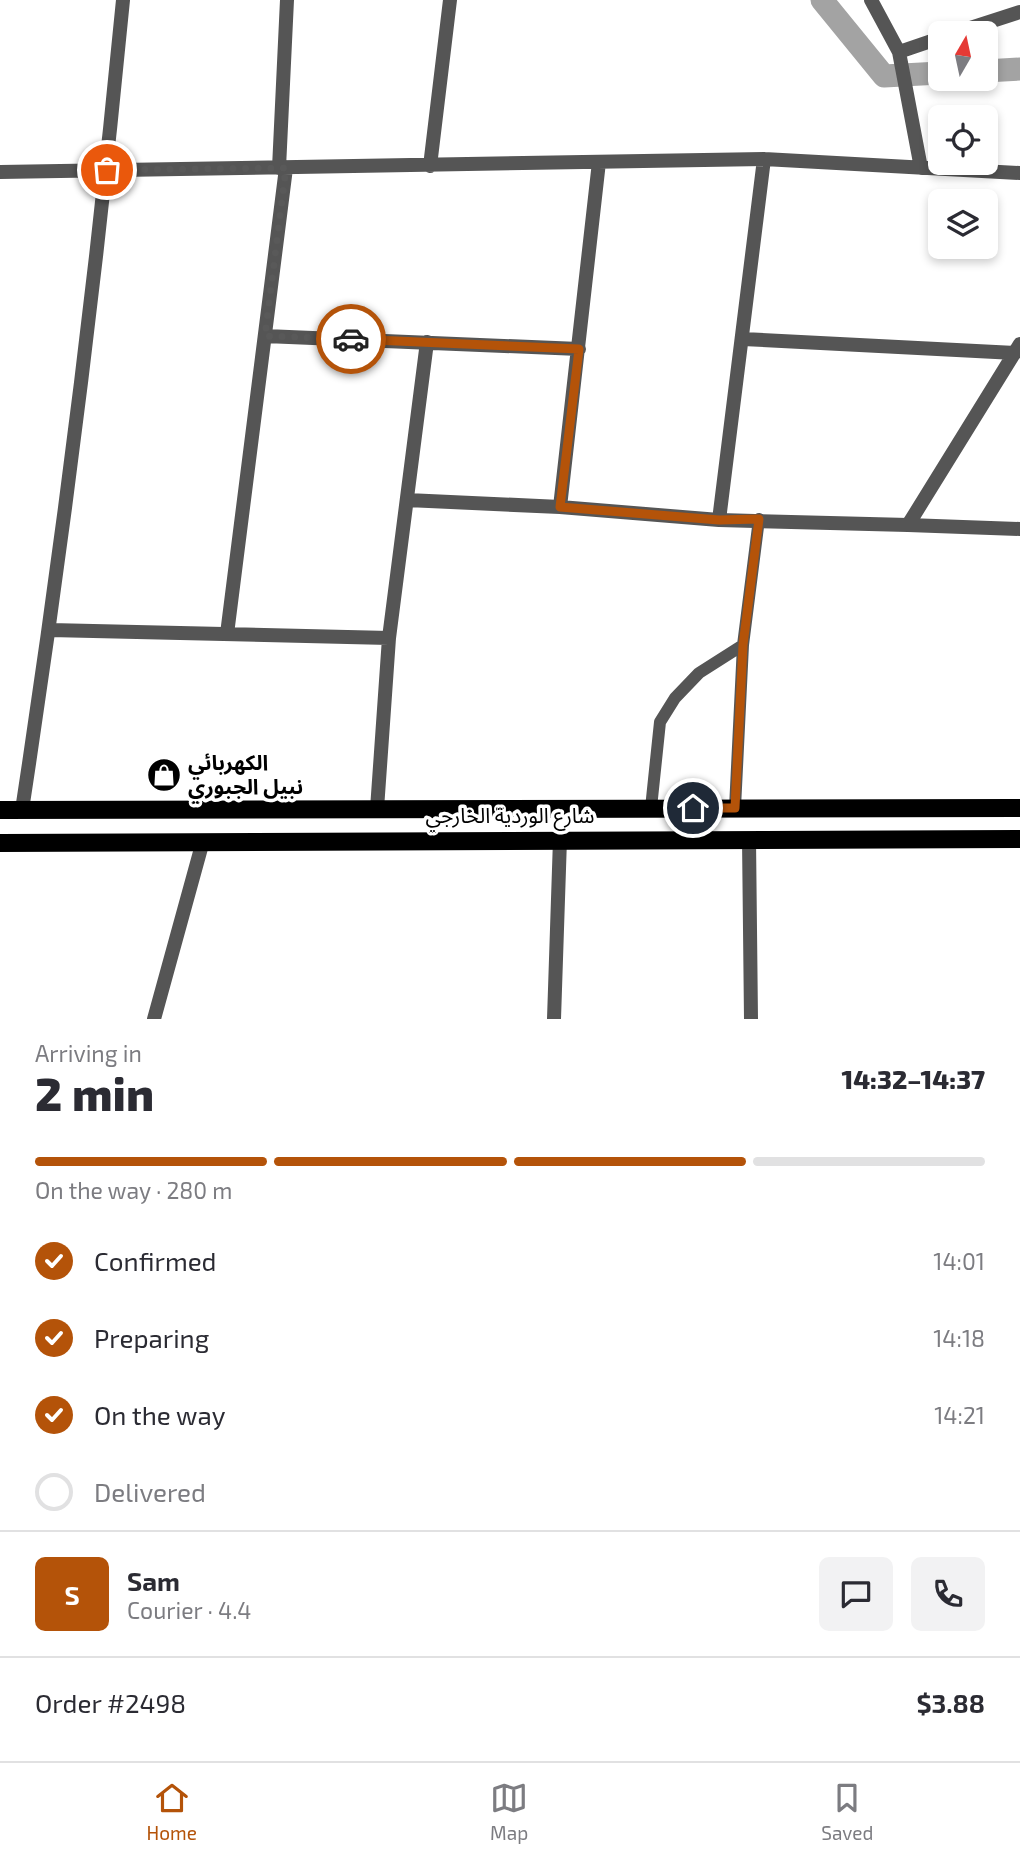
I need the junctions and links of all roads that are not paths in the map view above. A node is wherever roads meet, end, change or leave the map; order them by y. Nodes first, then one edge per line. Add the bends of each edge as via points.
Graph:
1 (123, 0) edge
2 (287, 0) edge
3 (450, 0) edge
4 (871, 0) edge
5 (1020, 12) edge
6 (992, 21) edge
7 (928, 42) edge
8 (899, 52) junction
9 (764, 159) junction
10 (598, 162) junction
11 (430, 166) junction
12 (921, 167) junction
13 (282, 168) junction
14 (107, 170) junction
15 (0, 172) edge
16 (1020, 173) edge
17 (265, 336) junction
18 (743, 339) junction
19 (427, 342) junction
20 (579, 349) junction
21 (1017, 349) edge
22 (407, 500) junction
23 (560, 507) junction
24 (759, 519) junction
25 (719, 520) junction
26 (908, 525) junction
27 (1020, 528) edge
28 (50, 629) junction
29 (227, 634) junction
30 (389, 638) junction
31 (743, 645) junction
32 (651, 808) junction
33 (735, 808) junction
34 (812, 808) junction
35 (939, 808) junction
36 (1020, 808) edge
37 (377, 809) junction
38 (0, 810) edge
39 (22, 810) junction
40 (560, 839) junction
41 (750, 839) junction
42 (809, 839) junction
43 (939, 839) junction
44 (1020, 839) edge
45 (203, 841) junction
46 (0, 843) edge
47 (154, 1019) edge
48 (554, 1019) edge
49 (751, 1019) edge

1 - 14 street
2 - 13 street
3 - 11 street
4 - 8 street
5 - 6 street
7 - 8 street
8 - 12 street
9 - 10 street
9 - 12 street
9 - 18 street
10 - 11 street
10 - 20 street
11 - 13 street
12 - 16 street
13 - 14 street
13 - 17 street
14 - 15 street
14 - 28 street
17 - 19 street
17 - 29 street
18 - 21 street
18 - 25 street
19 - 20 street
19 - 22 street
20 - 23 street
21 - 26 street
22 - 23 street
22 - 30 street
23 - 25 street
24 - 25 street
24 - 26 street
24 - 31 lane
26 - 27 street
28 - 29 street
28 - 39 street
29 - 30 street
30 - 37 street
31 - 32 lane via 699,673 660,722
31 - 33 lane
32 - 33 main road, شارع الوردية الخارجي
32 - 37 main road, شارع الوردية الخارجي
33 - 34 main road, شارع الوردية الخارجي
34 - 35 main road, شارع الوردية الخارجي
34 - 42 main road via 820,828
35 - 36 main road, شارع الوردية الخارجي
35 - 43 main road via 929,824
37 - 39 main road, شارع الوردية الخارجي
38 - 39 main road, شارع الوردية الخارجي
40 - 41 main road, شارع الوردية الخارجي
40 - 45 main road, شارع الوردية الخارجي
40 - 48 street
41 - 42 main road, شارع الوردية الخارجي
41 - 49 street
42 - 43 main road, شارع الوردية الخارجي
43 - 44 main road, شارع الوردية الخارجي
45 - 46 main road, شارع الوردية الخارجي
45 - 47 street

